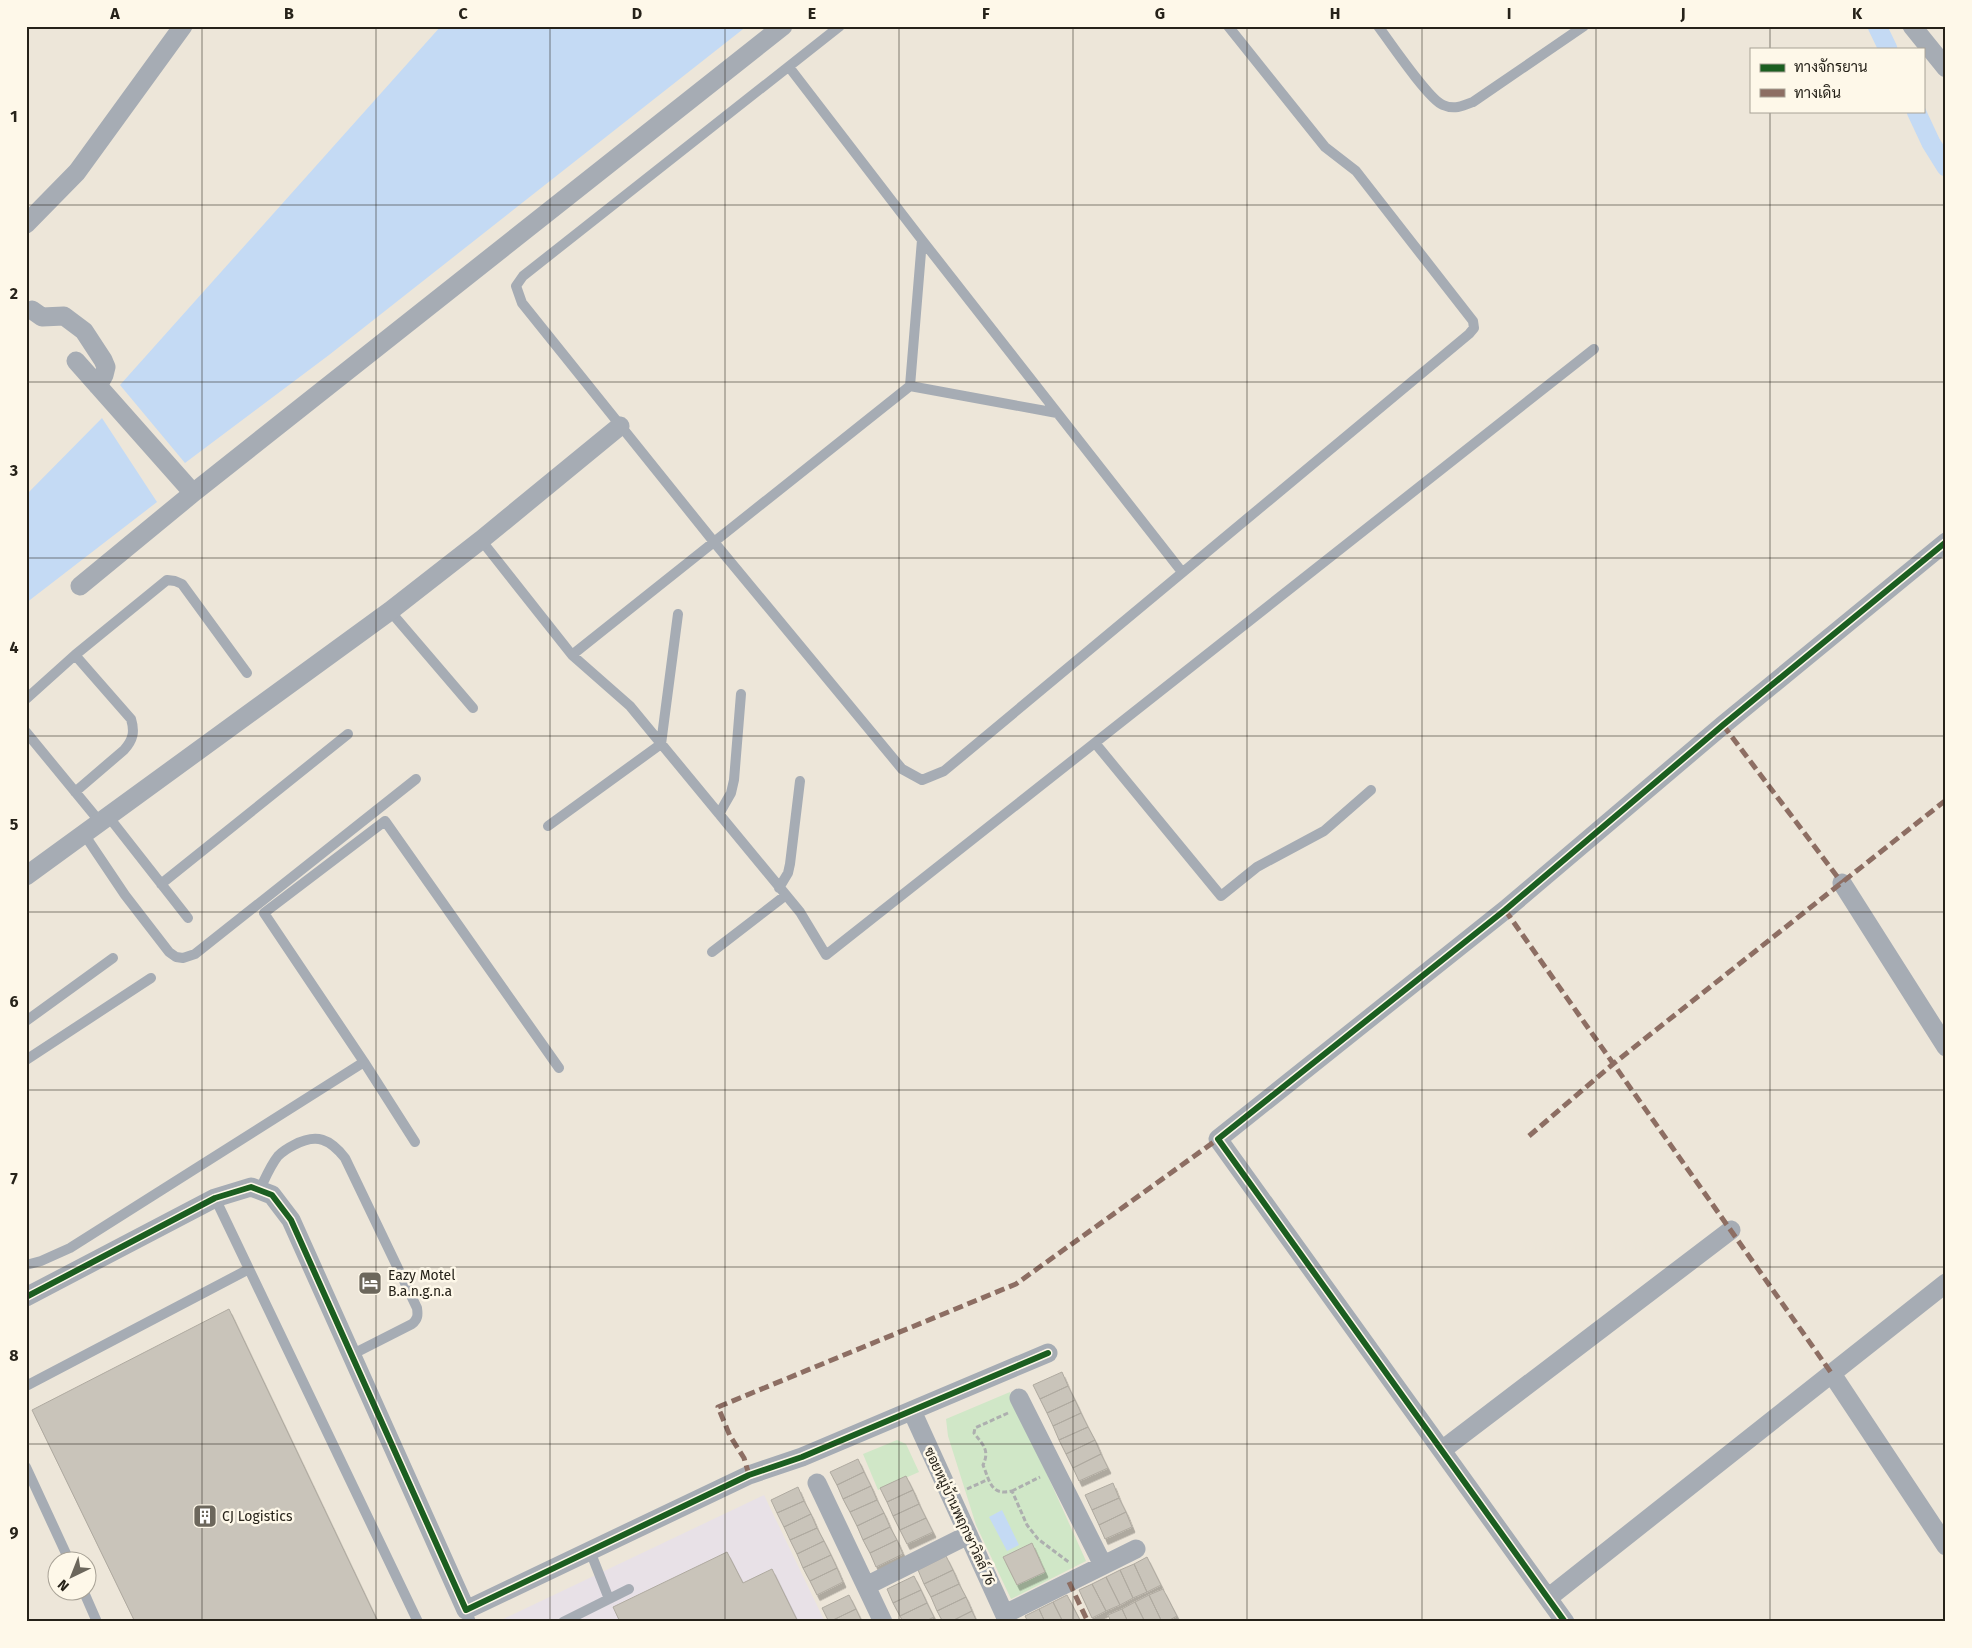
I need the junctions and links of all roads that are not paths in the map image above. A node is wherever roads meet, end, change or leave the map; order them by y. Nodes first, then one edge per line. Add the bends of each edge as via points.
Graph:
1 (183, 26) edge
2 (783, 26) edge
3 (840, 26) edge
4 (1228, 26) edge
5 (1378, 26) edge
6 (1584, 26) edge
7 (1912, 26) edge
8 (789, 67) junction
9 (1946, 68) edge
10 (26, 224) edge
11 (922, 240) junction
12 (32, 310) dead end
13 (1594, 350) dead end
14 (76, 360) dead end
15 (98, 386) junction
16 (910, 386) junction
17 (1057, 413) junction
18 (620, 426) junction
19 (193, 493) junction
20 (481, 540) junction
21 (714, 542) junction
22 (1946, 542) edge
23 (1182, 572) junction
24 (80, 586) dead end
25 (390, 611) junction
26 (678, 614) dead end
27 (76, 655) junction
28 (572, 655) junction
29 (247, 673) dead end
30 (741, 694) dead end
31 (26, 699) edge
32 (473, 708) dead end
33 (26, 732) edge
34 (348, 734) dead end
35 (1095, 743) junction
36 (660, 744) junction
37 (416, 779) dead end
38 (800, 781) dead end
39 (1371, 790) dead end
40 (75, 792) junction
41 (719, 814) junction
42 (104, 819) junction
43 (548, 826) dead end
44 (84, 834) junction
45 (26, 876) edge
46 (1842, 883) dead end
47 (161, 884) junction
48 (783, 891) junction
49 (188, 918) dead end
50 (712, 952) dead end
51 (113, 958) dead end
52 (150, 978) dead end
53 (26, 1021) edge
54 (1946, 1047) edge
55 (26, 1060) edge
56 (364, 1062) junction
57 (559, 1068) dead end
58 (415, 1142) dead end
59 (259, 1191) junction
60 (215, 1198) junction
61 (1731, 1230) dead end
62 (26, 1265) edge
63 (249, 1269) junction
64 (1946, 1283) edge
65 (26, 1297) edge
66 (1048, 1353) dead end
67 (351, 1355) junction
68 (1832, 1374) junction
69 (26, 1386) edge
70 (1021, 1402) road end
71 (912, 1411) junction
72 (1442, 1450) junction
73 (26, 1467) edge
74 (817, 1483) dead end
75 (968, 1535) junction
76 (1946, 1546) edge
77 (1136, 1549) dead end
78 (64, 1550) edge
79 (590, 1551) junction
80 (1103, 1565) junction
81 (866, 1586) junction
82 (629, 1589) dead end
83 (1548, 1598) junction
84 (609, 1599) junction
85 (87, 1600) edge
86 (468, 1616) edge
87 (1007, 1618) edge
88 (97, 1622) edge
89 (418, 1622) edge
90 (563, 1622) edge
91 (883, 1622) edge
92 (1565, 1622) edge

1 - 10 street via 77,172
2 - 19 street
3 - 8 lane
4 - 23 lane via 1325,147 1356,171 1473,321 1474,328
5 - 6 lane via 1426,90 1442,105 1456,108 1473,102
7 - 9 street
8 - 11 lane
8 - 18 lane via 523,276 516,286 522,303
11 - 16 lane
11 - 17 lane
12 - 15 street via 42,317 64,316 84,331 106,367
13 - 35 lane
14 - 15 street
15 - 19 street
16 - 17 lane
16 - 21 lane
17 - 23 lane
18 - 20 street
18 - 21 lane
19 - 24 street
20 - 25 street
20 - 28 lane
21 - 23 lane via 902,769 922,780 944,771
21 - 28 lane
22 - 72 street via 1505,910 1218,1139
25 - 32 lane
25 - 42 street
26 - 36 lane
27 - 29 lane via 159,585 172,580 185,588
27 - 31 lane
27 - 40 lane via 131,719 134,729 124,750
28 - 36 lane via 630,706
30 - 41 lane via 734,780 731,793
33 - 40 lane
34 - 47 lane
35 - 39 lane via 1221,896 1257,867 1324,831
35 - 48 lane via 826,955
36 - 41 lane
36 - 43 lane
37 - 44 lane via 195,954 183,958 176,957 164,946
38 - 48 lane via 790,864
40 - 42 lane
41 - 48 lane
42 - 44 street
42 - 47 lane
44 - 45 street
46 - 54 street
47 - 49 lane
48 - 50 lane
51 - 53 lane
52 - 55 lane
56 - 57 lane via 264,913 385,821
56 - 58 lane
56 - 62 lane via 70,1248
59 - 60 street via 251,1188
59 - 67 street via 272,1195 291,1220
59 - 67 lane via 277,1158 302,1141 323,1140 332,1144 345,1158 418,1314 412,1324
60 - 63 lane
60 - 65 street
61 - 72 street
63 - 69 lane
63 - 89 lane
64 - 68 street
66 - 71 street
67 - 86 street
68 - 76 street
68 - 83 street
70 - 80 street
71 - 75 street, ซอยหมู่บ้านพฤกษาวิลล์ 76
71 - 79 street via 802,1457 749,1475
72 - 83 street
73 - 78 lane
74 - 81 street
75 - 81 street
75 - 87 street, ซอยหมู่บ้านพฤกษาวิลล์ 76
77 - 80 street
79 - 84 lane
79 - 86 street
80 - 87 street
81 - 91 street
82 - 84 lane
83 - 92 street
84 - 90 lane
85 - 88 lane

